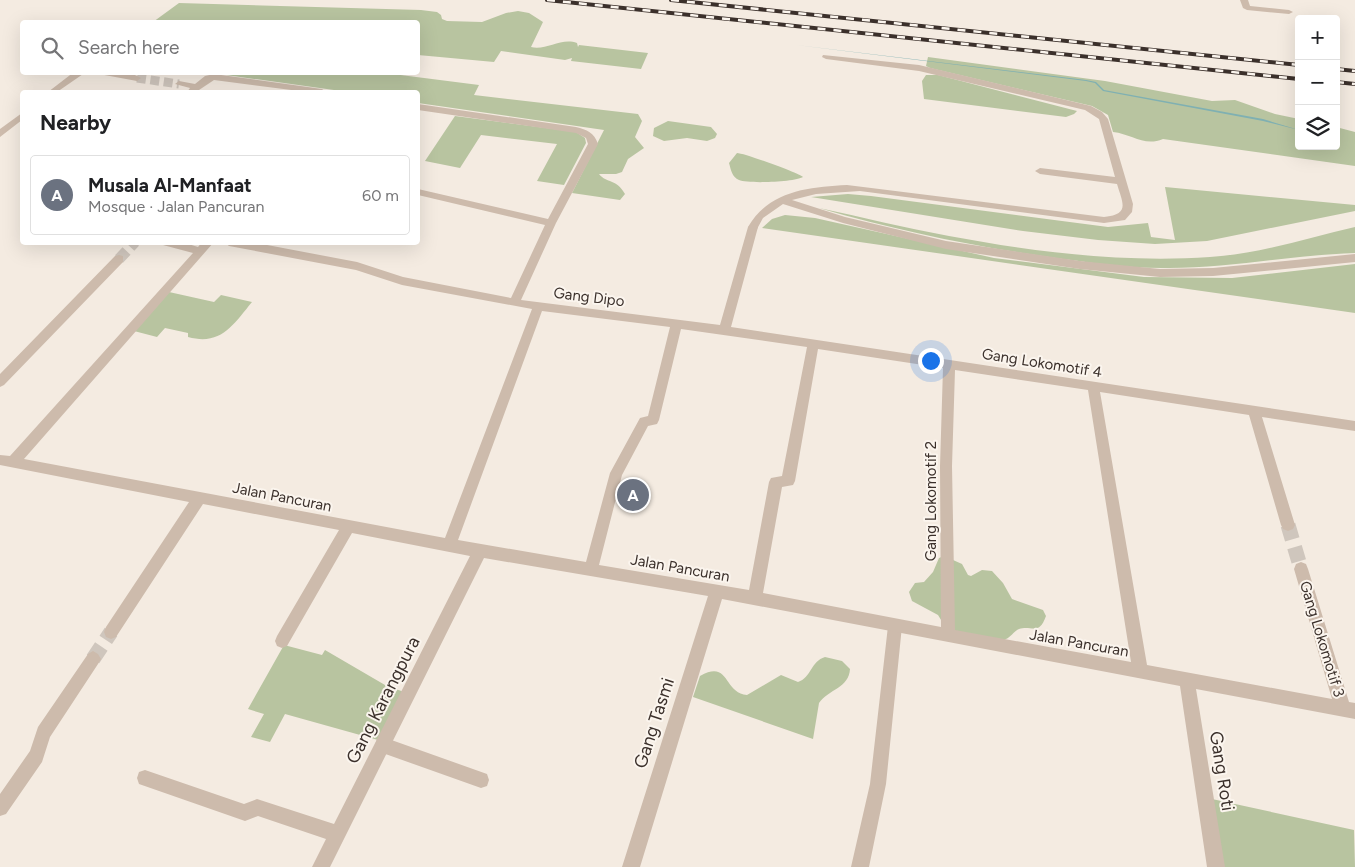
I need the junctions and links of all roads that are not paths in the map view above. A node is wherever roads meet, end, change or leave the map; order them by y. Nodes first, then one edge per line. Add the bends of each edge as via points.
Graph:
1 (1244, 0) edge
2 (1247, 8) junction
3 (1289, 12) dead end
4 (1252, 18) dead end
5 (826, 57) dead end
6 (76, 75) edge
7 (114, 75) edge
8 (137, 78) tunnel mouth
9 (179, 84) tunnel mouth
10 (55, 90) edge
11 (194, 90) edge
12 (308, 90) edge
13 (420, 107) edge
14 (20, 118) edge
15 (0, 134) edge
16 (1040, 171) dead end
17 (1121, 181) junction
18 (420, 192) edge
19 (783, 201) junction
20 (551, 223) junction
21 (245, 245) edge
22 (204, 246) edge
23 (1355, 258) edge
24 (119, 259) tunnel mouth
25 (514, 303) junction
26 (538, 307) junction
27 (676, 324) junction
28 (724, 330) junction
29 (812, 344) junction
30 (949, 365) junction
31 (0, 382) edge
32 (1093, 387) junction
33 (1254, 410) junction
34 (1355, 426) edge
35 (6, 461) edge
36 (200, 497) junction
37 (1288, 524) tunnel mouth
38 (349, 526) junction
39 (448, 545) junction
40 (480, 551) junction
41 (591, 569) junction
42 (1301, 569) tunnel mouth
43 (717, 591) junction
44 (755, 598) junction
45 (896, 626) junction
46 (111, 632) tunnel mouth
47 (948, 636) junction
48 (282, 641) dead end
49 (93, 659) tunnel mouth
50 (1140, 671) junction
51 (1187, 680) junction
52 (1349, 710) edge
53 (383, 745) junction
54 (145, 778) dead end
55 (480, 780) dead end
56 (0, 808) edge
57 (338, 834) junction
58 (322, 867) edge
59 (631, 867) edge
60 (860, 867) edge
61 (1216, 867) edge

1 - 2 street
2 - 3 street
2 - 4 street
5 - 17 street via 919,68 1088,108 1103,120
6 - 10 street
7 - 8 street
9 - 11 street
11 - 12 street via 214,77
13 - 20 street via 586,132 592,144
14 - 15 street
16 - 17 street
17 - 19 street via 1128,212 1114,220 860,188 805,191
18 - 20 street
19 - 23 street via 946,244 1080,265 1160,273 1213,272
19 - 28 street via 760,216 753,227
20 - 25 street
21 - 25 street via 357,266 402,281
22 - 35 street
24 - 31 street
25 - 26 street
26 - 27 street, Gang Dipo
26 - 39 street, Gang Dipo
27 - 28 street, Gang Dipo
27 - 41 street via 654,420 644,422 616,473
28 - 29 street, Gang Lokomotif 4
29 - 30 street, Gang Lokomotif 4
29 - 44 street via 788,481 776,482
30 - 32 street, Gang Lokomotif 4
30 - 47 street, Gang Lokomotif 2 via 946,466
32 - 33 street, Gang Lokomotif 4
32 - 50 street
33 - 34 street, Gang Lokomotif 4
33 - 37 street
35 - 36 street, Jalan Pancuran
36 - 38 street, Jalan Pancuran
36 - 46 street
38 - 39 street, Jalan Pancuran
38 - 48 street
39 - 40 street, Jalan Pancuran
40 - 41 street, Jalan Pancuran
40 - 53 street, Gang Karangpura
41 - 43 street, Jalan Pancuran
42 - 52 street, Gang Lokomotif 3
43 - 44 street, Jalan Pancuran
43 - 59 street, Gang Tasmi
44 - 45 street, Jalan Pancuran
45 - 47 street, Jalan Pancuran
45 - 60 street via 878,784
47 - 50 street, Jalan Pancuran
49 - 56 street via 44,733 36,756
50 - 51 street, Jalan Pancuran
51 - 52 street, Jalan Pancuran
51 - 61 street, Gang Roti
53 - 55 street
53 - 57 street, Gang Karangpura
54 - 57 street via 245,814 257,807
57 - 58 street, Gang Karangpura

